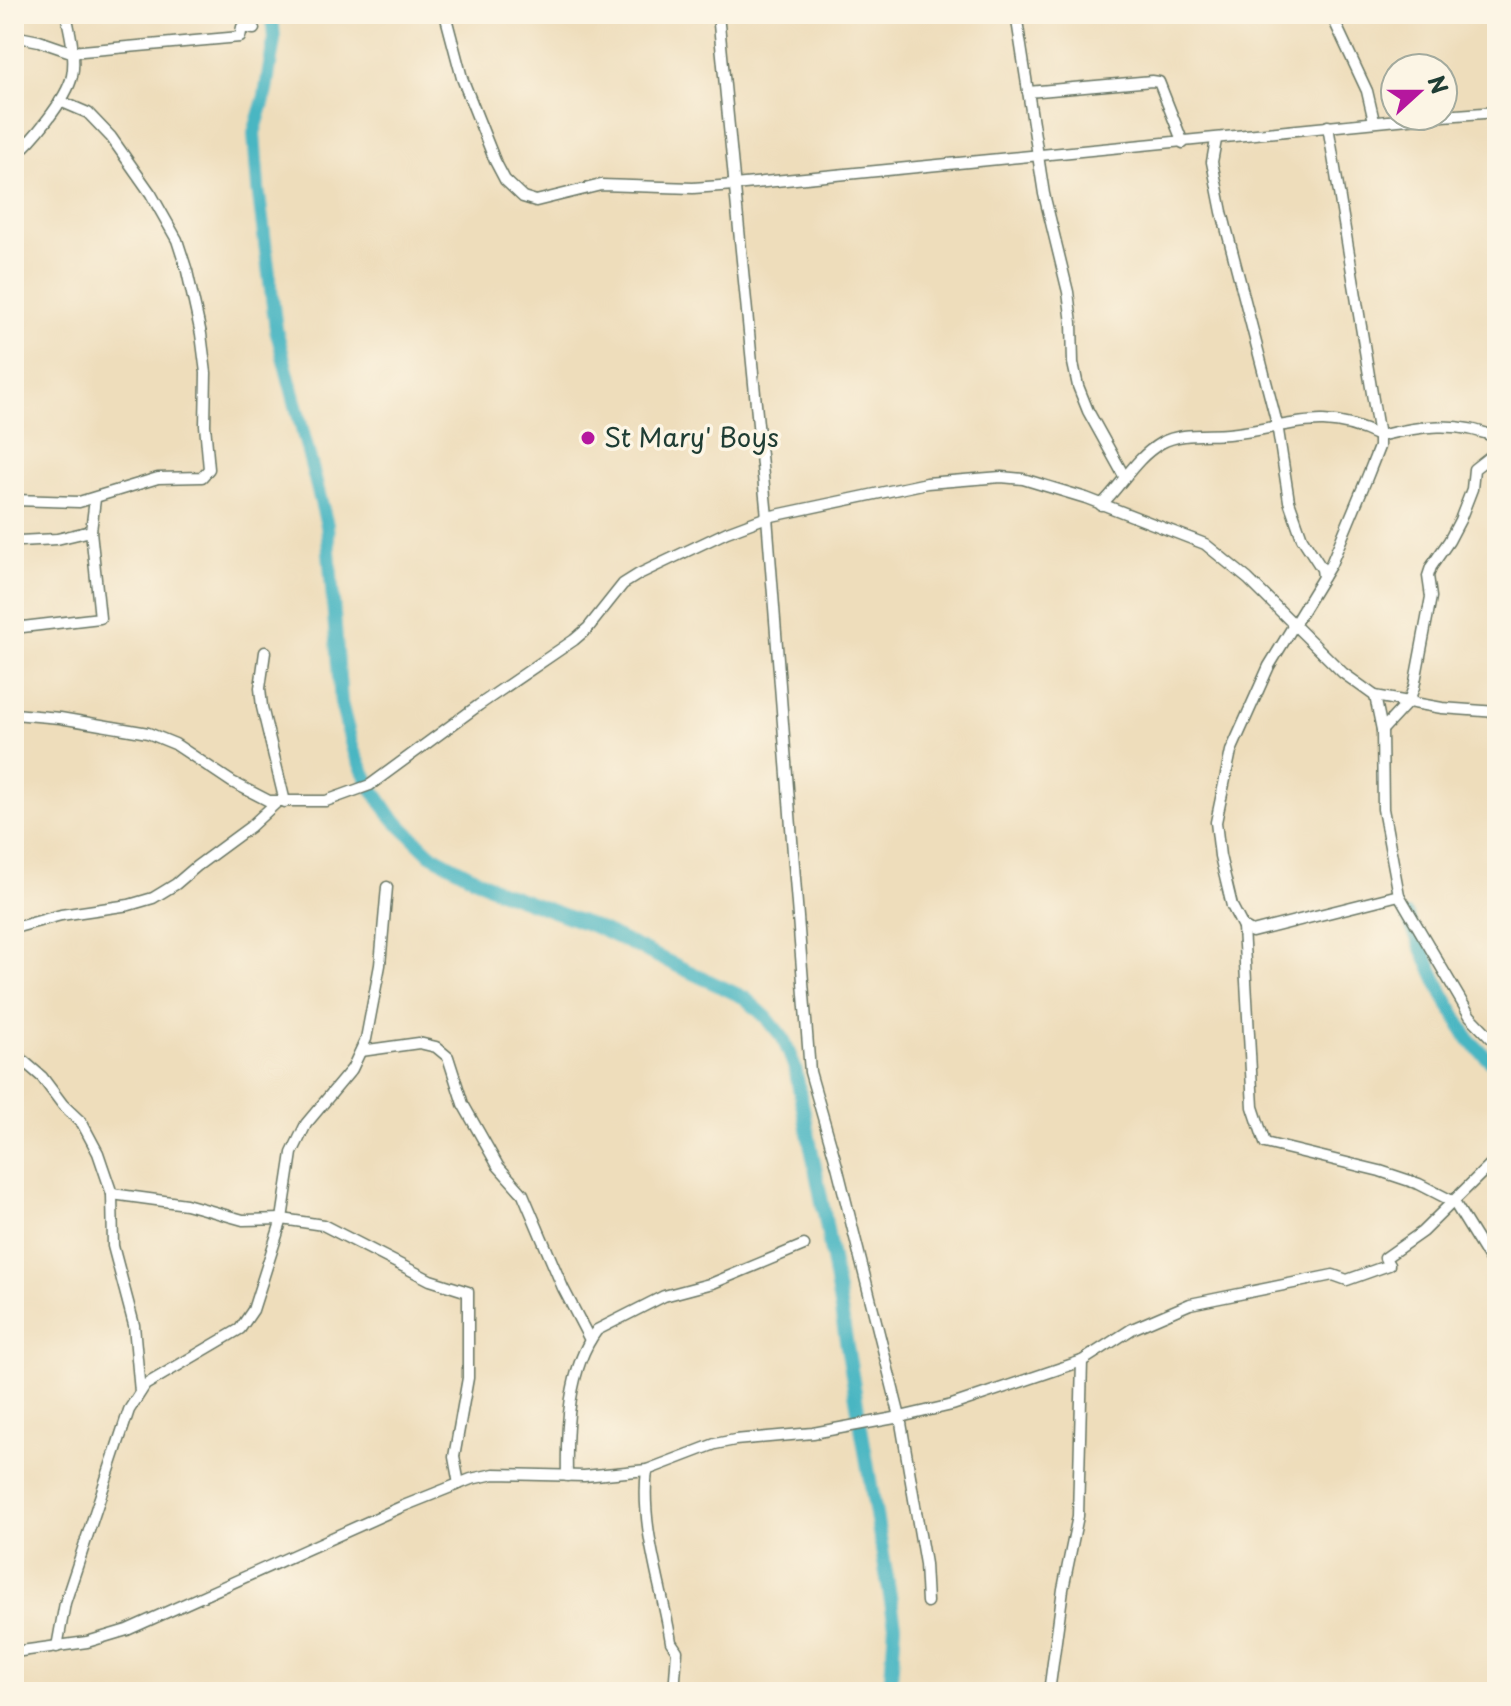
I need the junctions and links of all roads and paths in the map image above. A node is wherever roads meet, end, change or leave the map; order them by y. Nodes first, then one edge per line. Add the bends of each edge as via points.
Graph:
1 (66, 14) edge
2 (445, 14) edge
3 (718, 14) edge
4 (1016, 14) edge
5 (1331, 14) edge
6 (254, 29) dead end
7 (14, 36) edge
8 (71, 52) junction
9 (1028, 92) junction
10 (60, 101) junction
11 (1497, 112) edge
12 (1459, 115) edge
13 (1374, 121) junction
14 (1379, 121) edge
15 (1328, 126) junction
16 (1216, 140) junction
17 (1183, 143) junction
18 (1037, 155) junction
19 (14, 156) edge
20 (734, 185) junction
21 (1277, 424) junction
22 (1379, 436) junction
23 (1497, 438) edge
24 (1497, 451) edge
25 (1124, 476) junction
26 (95, 499) junction
27 (14, 500) edge
28 (1101, 505) junction
29 (767, 517) junction
30 (91, 531) junction
31 (19, 541) dead end
32 (1323, 577) junction
33 (1293, 622) junction
34 (14, 628) edge
35 (265, 652) dead end
36 (1375, 696) junction
37 (1409, 701) junction
38 (1497, 712) edge
39 (14, 714) edge
40 (1382, 730) junction
41 (281, 802) junction
42 (387, 887) dead end
43 (1399, 895) junction
44 (1243, 927) junction
45 (14, 928) edge
46 (14, 1040) edge
47 (1497, 1044) edge
48 (361, 1051) junction
49 (1497, 1158) edge
50 (112, 1194) junction
51 (1454, 1202) junction
52 (282, 1219) junction
53 (804, 1245) dead end
54 (1497, 1272) edge
55 (590, 1340) junction
56 (1082, 1361) junction
57 (140, 1392) junction
58 (900, 1417) junction
59 (647, 1470) junction
60 (567, 1476) junction
61 (459, 1484) junction
62 (927, 1602) dead end
63 (57, 1647) junction
64 (14, 1652) edge
65 (674, 1692) edge
66 (1049, 1692) edge

1 - 8 street
2 - 20 street via 462,78 495,161 523,197 536,201 601,185
3 - 20 street
4 - 9 street
5 - 13 street via 1358,68
6 - 8 street via 242,27 240,37
7 - 8 street
8 - 10 street via 72,79
9 - 17 street via 1159,82
9 - 18 street
10 - 19 street
10 - 26 street via 94,118 164,215 187,271 206,373 207,473 147,480
11 - 12 street
13 - 14 street
13 - 15 street
15 - 16 street
15 - 22 street
16 - 17 street
16 - 21 street via 1212,162 1222,212
17 - 18 street
18 - 20 street
18 - 25 street via 1068,292 1078,386
20 - 29 street
21 - 22 street via 1354,423
21 - 25 street via 1173,438
21 - 32 street via 1294,520
22 - 23 street via 1416,427 1468,428
22 - 32 street via 1366,480
24 - 37 street via 1474,469 1460,520 1431,567 1431,597
25 - 28 street
26 - 27 street
26 - 30 street
28 - 29 street via 1023,479 1001,477 927,483
28 - 33 street via 1205,544
29 - 41 street via 698,544 623,584 574,640 370,785 326,801
29 - 58 street via 810,1072
30 - 31 street
30 - 34 street via 100,618
32 - 33 street
33 - 36 street via 1343,673
33 - 44 street via 1231,751 1216,822 1232,906
35 - 41 street via 262,707
36 - 37 street
36 - 40 street
37 - 38 street
37 - 40 street
39 - 41 street via 148,733 175,744 253,794
40 - 43 street via 1383,809
41 - 45 street via 153,898
42 - 48 street via 376,995
43 - 44 street via 1252,932
43 - 47 street via 1470,1016
44 - 51 street via 1253,1107 1265,1143 1380,1171
46 - 50 street via 20,1058 82,1123
48 - 52 street via 346,1078 314,1112 292,1153
48 - 55 street via 419,1043 448,1057 463,1104 498,1166 523,1194
49 - 51 street
50 - 52 street via 186,1204 243,1220
50 - 57 street via 113,1246 134,1325
51 - 54 street
51 - 56 street via 1385,1258 1389,1265 1347,1280 1333,1275 1190,1304 1132,1329
52 - 57 street via 253,1310 240,1329
52 - 61 street via 323,1225 430,1280 468,1292 468,1378 454,1457
53 - 55 street via 713,1283 664,1296 597,1330
55 - 60 street via 570,1413
56 - 58 street
56 - 66 street via 1078,1516
57 - 63 street via 93,1514
58 - 59 street via 715,1444
58 - 62 street
59 - 60 street
59 - 65 street via 653,1553 677,1651
60 - 61 street via 494,1474
61 - 63 street via 127,1630
63 - 64 street

